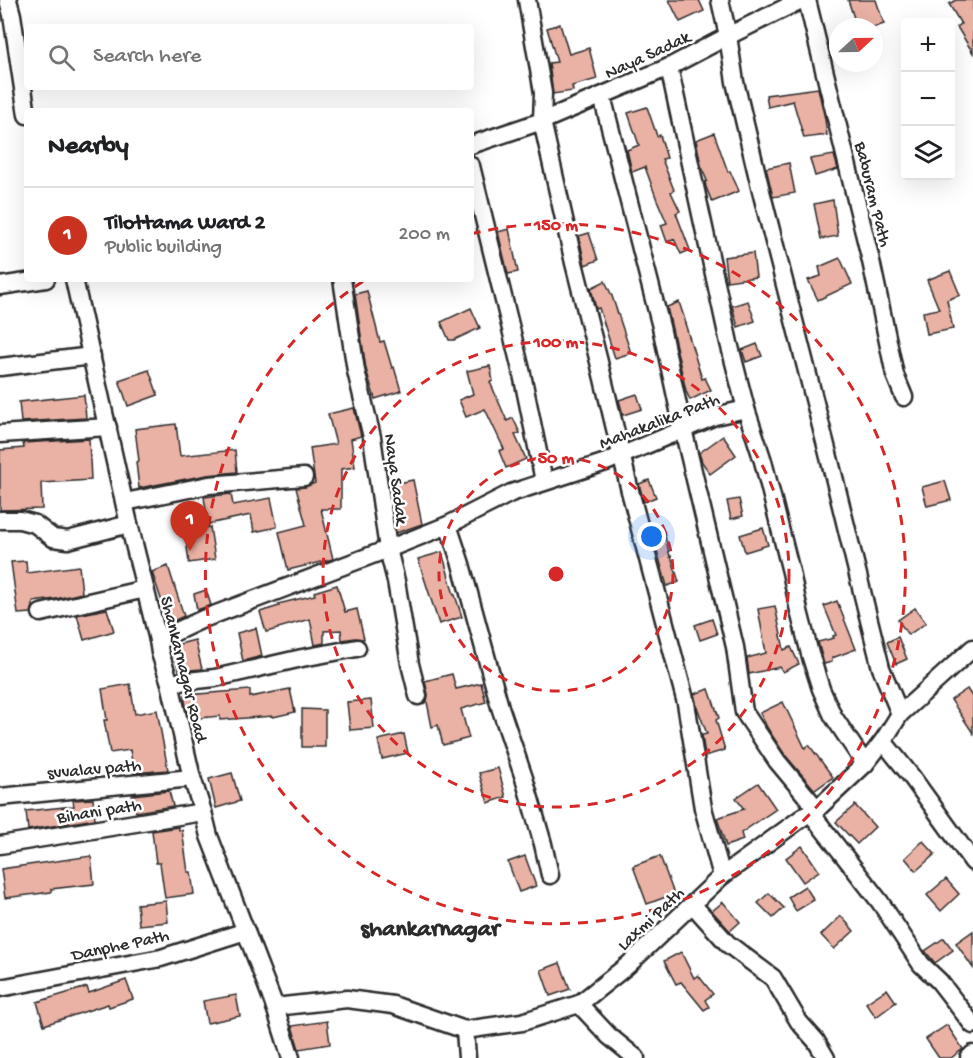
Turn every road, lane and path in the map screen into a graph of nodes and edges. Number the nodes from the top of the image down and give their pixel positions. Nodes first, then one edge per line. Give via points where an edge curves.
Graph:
1 (527, 0) edge
2 (720, 0) edge
3 (807, 0) edge
4 (792, 2) edge
5 (7, 10) edge
6 (728, 36) junction
7 (669, 68) junction
8 (602, 96) junction
9 (26, 108) edge
10 (542, 121) junction
11 (474, 144) edge
12 (474, 178) edge
13 (26, 282) edge
14 (75, 282) edge
15 (342, 282) edge
16 (0, 286) edge
17 (92, 356) junction
18 (0, 368) edge
19 (904, 397) dead end
20 (746, 409) junction
21 (108, 426) junction
22 (683, 429) junction
23 (0, 434) edge
24 (621, 455) junction
25 (304, 477) dead end
26 (544, 481) junction
27 (125, 502) junction
28 (0, 520) edge
29 (129, 524) junction
30 (448, 525) junction
31 (388, 549) junction
32 (145, 589) junction
33 (41, 613) dead end
34 (158, 640) junction
35 (357, 648) dead end
36 (973, 648) edge
37 (170, 684) junction
38 (418, 696) dead end
39 (900, 714) junction
40 (883, 741) junction
41 (865, 764) junction
42 (192, 778) junction
43 (0, 797) edge
44 (813, 810) junction
45 (203, 812) junction
46 (0, 845) edge
47 (973, 862) edge
48 (550, 875) dead end
49 (722, 876) junction
50 (693, 905) junction
51 (246, 931) junction
52 (0, 988) edge
53 (579, 1004) junction
54 (275, 1007) junction
55 (973, 1025) edge
56 (465, 1030) junction
57 (973, 1054) edge
58 (291, 1058) edge
59 (467, 1058) edge
60 (636, 1058) edge
61 (826, 1058) edge
62 (969, 1058) edge

1 - 10 street via 543,93
2 - 6 street
3 - 19 street, Baburam Path via 895,375
4 - 6 street, Naya Sadak
5 - 9 street
6 - 7 street, Naya Sadak
6 - 39 street via 761,191 870,627
7 - 8 street, Naya Sadak
7 - 20 street
8 - 10 street, Naya Sadak
8 - 22 street
10 - 11 street, Naya Sadak
10 - 24 street
12 - 26 street
13 - 16 street
14 - 17 street, Shankarnagar Road
15 - 31 street, Naya Sadak via 356,371 372,436
17 - 18 street
17 - 21 street, Shankarnagar Road
20 - 22 street, Mahakalika Path
20 - 41 street via 821,689 833,716
21 - 23 street
21 - 27 street, Shankarnagar Road
22 - 24 street, Mahakalika Path
22 - 44 street via 735,647 744,712
24 - 26 street, Mahakalika Path
24 - 49 street via 686,703 703,808
25 - 27 street via 209,485
26 - 30 street, Mahakalika Path
27 - 29 street, Shankarnagar Road
28 - 29 street via 35,524 53,538 68,540
29 - 32 street, Shankarnagar Road
30 - 31 street, Mahakalika Path
30 - 48 street
31 - 34 street, Naya Sadak via 202,619
31 - 38 street
32 - 33 street
32 - 34 street, Shankarnagar Road
34 - 37 street, Shankarnagar Road
35 - 37 street
36 - 39 street, Laxmi Path
37 - 42 street, Shankarnagar Road
39 - 40 street, Laxmi Path
40 - 41 street, Laxmi Path
40 - 47 street
41 - 44 street, Laxmi Path
42 - 43 street, svvalav path
42 - 45 street, Shankarnagar Road
44 - 49 street, Laxmi Path
44 - 55 street via 921,964
45 - 46 street, Bihani path
45 - 51 street, Shankarnagar Road
49 - 50 street, Laxmi Path
50 - 53 street, Laxmi Path
50 - 61 street via 728,944 773,978
51 - 52 street, Danphe Path via 160,958
51 - 54 street, Shankarnagar Road
53 - 56 street, Laxmi Path via 522,1022
53 - 60 street
54 - 56 street, Laxmi Path via 347,999 393,1005
54 - 58 street, Shankarnagar Road
56 - 59 street
57 - 62 street

